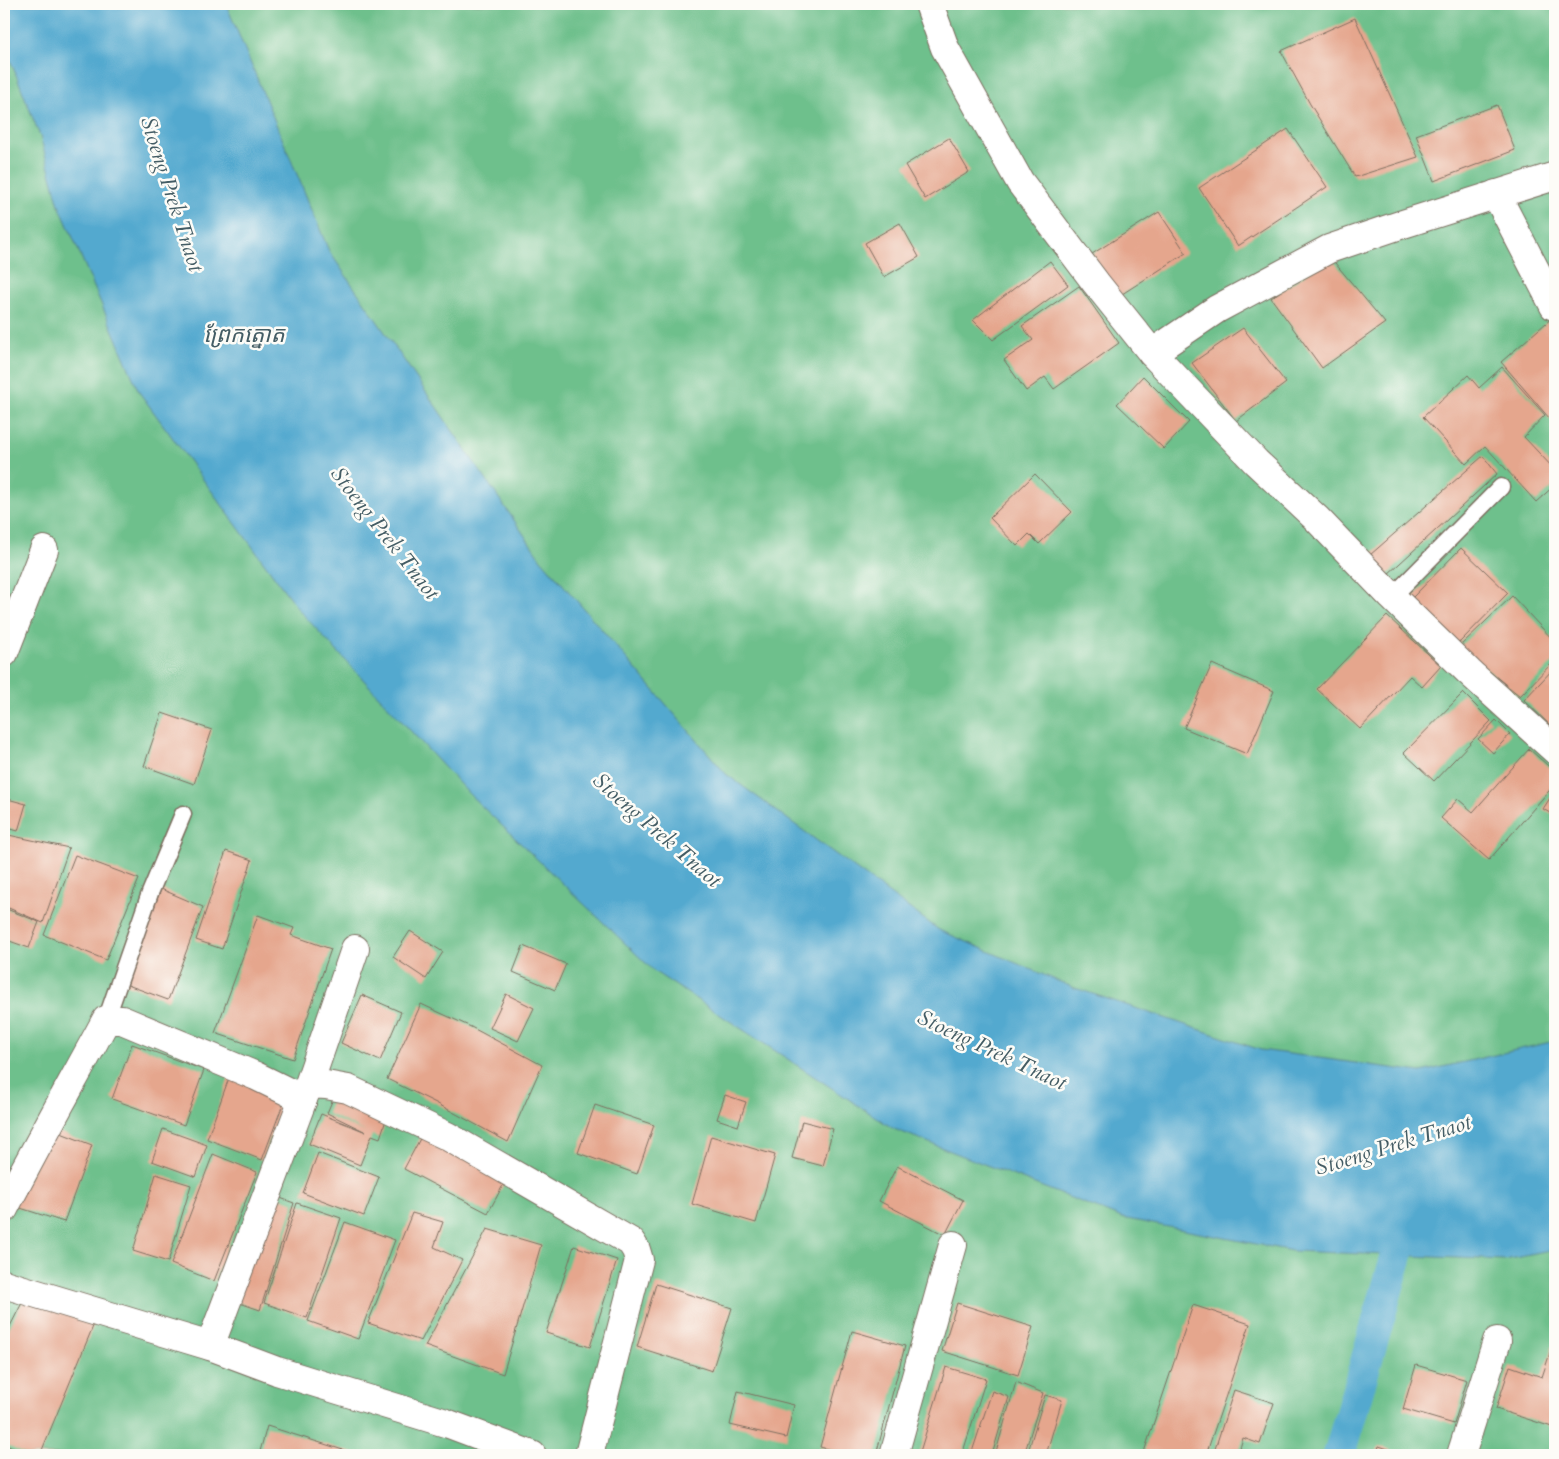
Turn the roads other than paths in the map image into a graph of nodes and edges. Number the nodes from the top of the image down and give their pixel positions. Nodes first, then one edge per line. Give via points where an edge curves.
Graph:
1 (929, 4) edge
2 (1555, 176) edge
3 (1496, 194) junction
4 (1554, 306) edge
5 (1152, 353) junction
6 (1501, 487) dead end
7 (44, 550) dead end
8 (1392, 597) junction
9 (4, 653) edge
10 (1555, 750) edge
11 (183, 814) dead end
12 (355, 949) dead end
13 (106, 1020) junction
14 (306, 1092) junction
15 (4, 1209) edge
16 (953, 1245) dead end
17 (4, 1284) edge
18 (1497, 1341) dead end
19 (210, 1346) junction
20 (532, 1455) edge
21 (589, 1455) edge
22 (894, 1455) edge
23 (1461, 1455) edge

1 - 5 street via 945,48 1020,182
2 - 3 street
3 - 4 street
3 - 5 street via 1329,249 1217,310
5 - 8 street
6 - 8 lane
7 - 9 street
8 - 10 street via 1468,672
11 - 13 lane via 150,893
12 - 14 street
13 - 14 street via 122,1020 256,1076
13 - 15 street
14 - 19 street
14 - 21 street via 326,1085 348,1089 447,1136 631,1242 639,1260
16 - 22 street
17 - 19 street
18 - 23 street
19 - 20 street via 277,1371 449,1424

